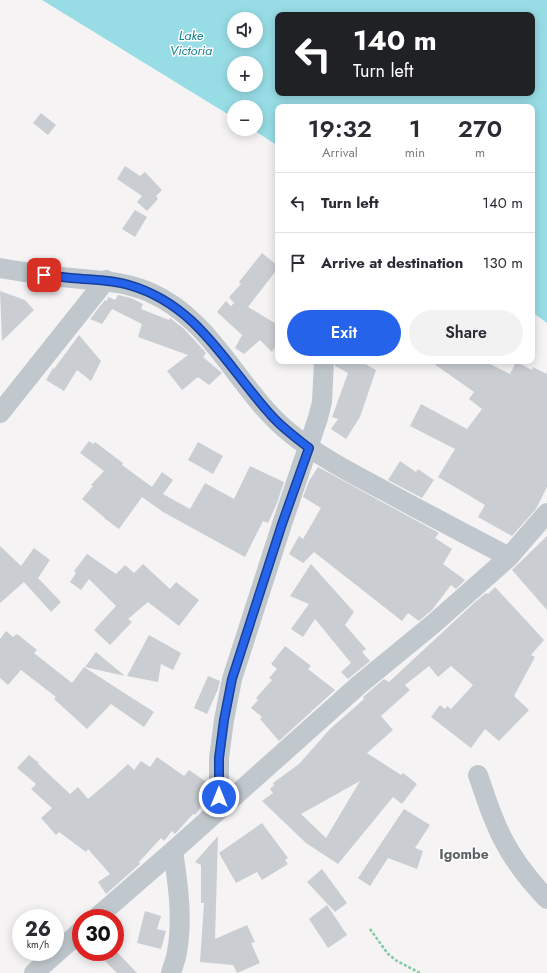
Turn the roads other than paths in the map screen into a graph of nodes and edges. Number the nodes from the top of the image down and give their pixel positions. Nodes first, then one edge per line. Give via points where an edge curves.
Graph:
1 (0, 268) edge
2 (106, 280) junction
3 (324, 364) edge
4 (0, 413) edge
5 (309, 448) junction
6 (547, 513) edge
7 (509, 557) junction
8 (478, 775) dead end
9 (219, 810) junction
10 (174, 851) junction
11 (547, 900) edge
12 (106, 909) edge
13 (72, 939) edge
14 (34, 973) edge
15 (171, 973) edge

1 - 2 street
2 - 4 street
2 - 5 street via 150,292 184,314 218,347 270,414
3 - 5 street via 322,402
5 - 7 street
5 - 9 street via 232,679 219,758
6 - 7 street
7 - 9 street via 360,684
8 - 11 street via 504,843
9 - 10 street
10 - 12 street
10 - 15 street via 180,920 177,952
13 - 14 street

